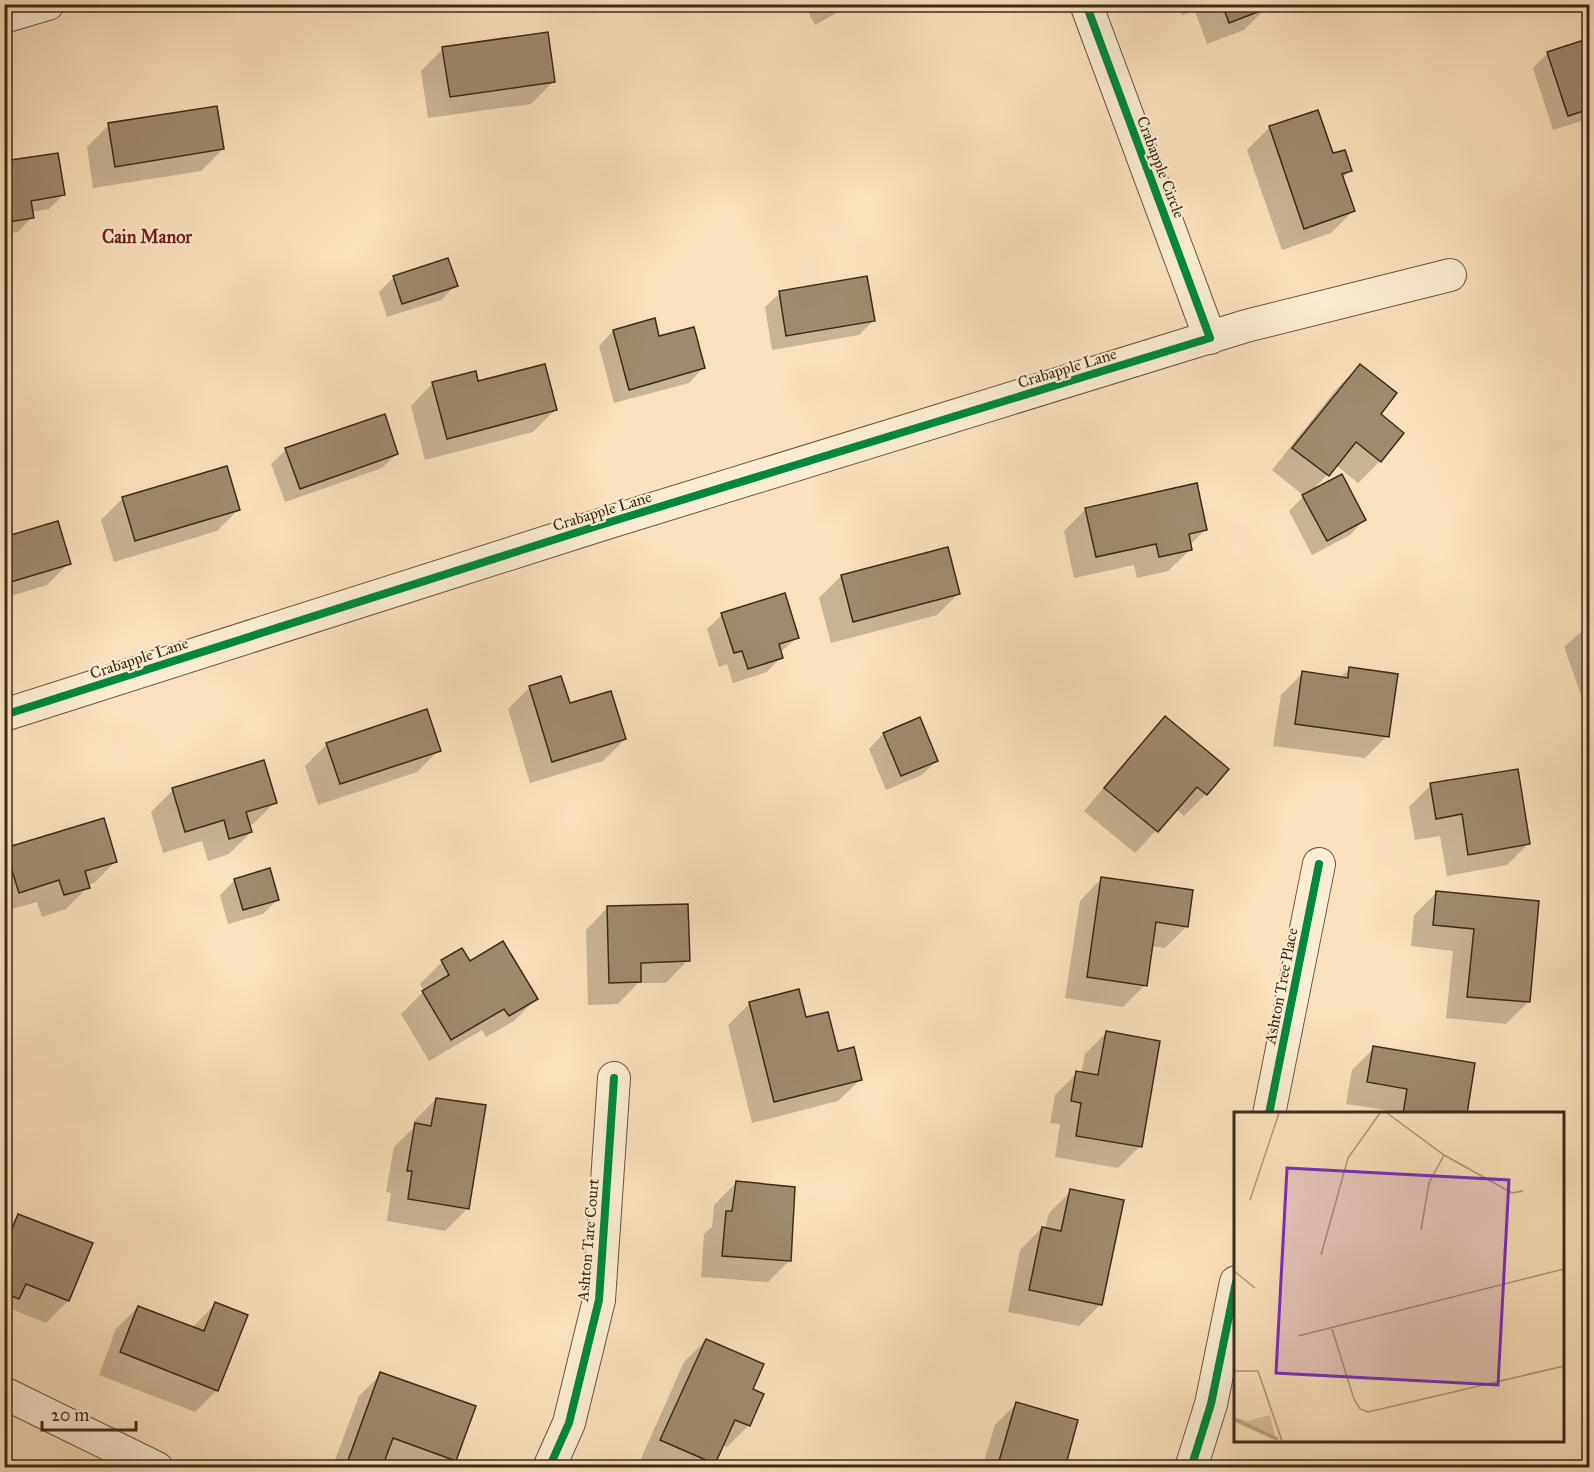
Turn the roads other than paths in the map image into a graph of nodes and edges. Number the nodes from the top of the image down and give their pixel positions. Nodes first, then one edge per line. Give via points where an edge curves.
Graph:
1 (48, 4) edge
2 (1086, 4) edge
3 (4, 17) edge
4 (1450, 275) dead end
5 (1210, 338) junction
6 (4, 715) edge
7 (1319, 864) dead end
8 (614, 1078) dead end
9 (1269, 1112) edge
10 (1234, 1292) edge
11 (4, 1393) edge
12 (157, 1467) edge
13 (549, 1467) edge
14 (1191, 1467) edge

1 - 3 street
2 - 5 street, Crabapple Circle
4 - 5 street, Crabapple Lane
5 - 6 street, Crabapple Lane via 597,526
7 - 9 street, Ashton Tree Place
8 - 13 street, Ashton Tare Court via 599,1300 569,1423
10 - 14 street via 1211,1404
11 - 12 street

